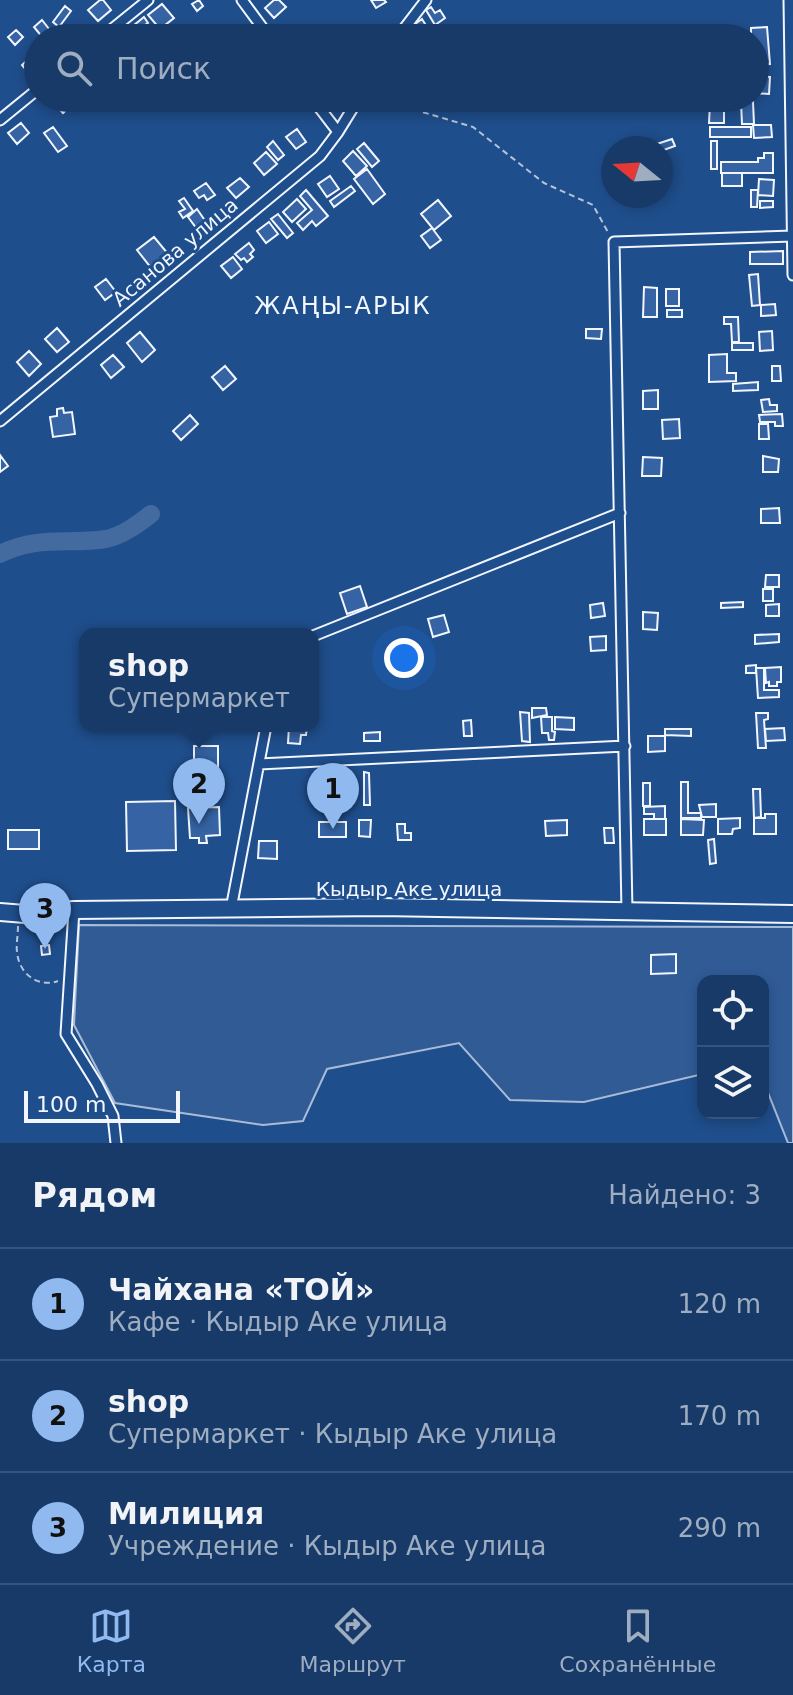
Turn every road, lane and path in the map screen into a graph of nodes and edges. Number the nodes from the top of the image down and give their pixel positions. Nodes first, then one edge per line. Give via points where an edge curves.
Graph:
1 (148, 0) edge
2 (242, 0) edge
3 (426, 0) edge
4 (789, 0) edge
5 (118, 24) edge
6 (260, 24) edge
7 (408, 24) edge
8 (24, 100) edge
9 (323, 112) edge
10 (350, 112) edge
11 (422, 112) edge
12 (0, 120) edge
13 (338, 132) junction
14 (793, 236) edge
15 (614, 242) junction
16 (793, 275) edge
17 (0, 407) edge
18 (4, 418) edge
19 (620, 513) junction
20 (319, 634) edge
21 (265, 732) edge
22 (625, 746) junction
23 (259, 764) junction
24 (231, 909) junction
25 (74, 910) junction
26 (627, 911) junction
27 (0, 912) edge
28 (22, 914) junction
29 (793, 914) edge
30 (69, 975) junction
31 (116, 1143) edge

1 - 5 street
2 - 6 street
3 - 7 street
4 - 14 street
8 - 12 street
9 - 13 street
10 - 13 street, Асанова улица
11 - 15 path via 473,127 544,183 593,205
13 - 18 street, Асанова улица via 320,156
14 - 15 street
14 - 16 street
15 - 19 street
17 - 18 street
19 - 20 street
19 - 22 street
21 - 23 street
22 - 23 street
22 - 26 street
23 - 24 street
24 - 25 highway, Кыдыр Аке улица
24 - 26 highway, Кыдыр Аке улица
25 - 28 highway, Кыдыр Аке улица
25 - 30 street
26 - 29 highway, Кыдыр Аке улица
27 - 28 highway, Кыдыр Аке улица
28 - 30 path via 17,954 23,971 36,982 54,983
30 - 31 street via 66,1034 113,1116

